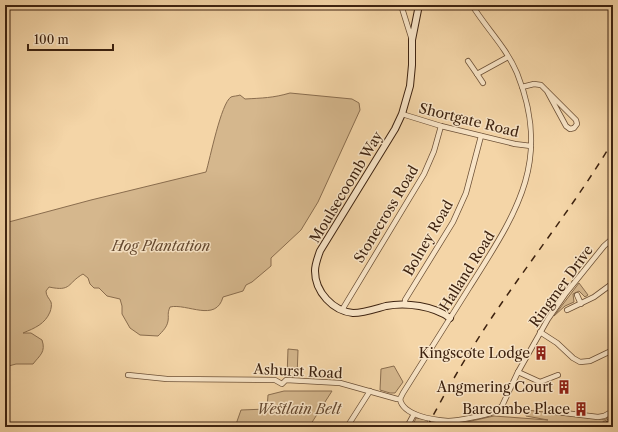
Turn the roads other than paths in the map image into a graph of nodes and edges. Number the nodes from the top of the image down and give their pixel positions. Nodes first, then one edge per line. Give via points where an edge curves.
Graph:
1 (401, 5) edge
2 (419, 5) edge
3 (472, 5) edge
4 (412, 40) junction
5 (508, 56) junction
6 (468, 61) dead end
7 (477, 74) junction
8 (483, 83) dead end
9 (522, 87) junction
10 (547, 91) junction
11 (402, 114) junction
12 (441, 126) junction
13 (482, 136) junction
14 (531, 146) junction
15 (613, 238) edge
16 (613, 283) edge
17 (577, 296) dead end
18 (405, 304) junction
19 (581, 304) junction
20 (342, 310) junction
21 (567, 310) dead end
22 (450, 318) junction
23 (540, 332) junction
24 (613, 350) edge
25 (518, 372) junction
26 (128, 375) dead end
27 (558, 375) dead end
28 (370, 391) junction
29 (400, 399) junction
30 (613, 411) edge
31 (556, 412) dead end
32 (414, 414) junction
33 (570, 414) junction
34 (570, 420) dead end
35 (613, 423) edge
36 (347, 427) edge
37 (407, 427) edge
38 (605, 427) edge

1 - 4 street
2 - 4 street, Moulsecoomb Way
3 - 5 street, Halland Road
4 - 11 street, Moulsecoomb Way via 411,80
5 - 7 street
5 - 9 street, Halland Road
6 - 7 street
7 - 8 street
9 - 10 street via 536,84 543,86
9 - 14 street, Halland Road via 529,113
10 - 10 street via 576,120 576,127 567,128
11 - 12 street, Shortgate Road
11 - 20 street, Moulsecoomb Way via 318,258 315,273 320,289 327,300
12 - 13 street, Shortgate Road
12 - 20 street, Stonecross Road via 424,174
13 - 14 street, Shortgate Road
13 - 18 street, Bolney Road via 466,192 453,222 405,300
14 - 22 street, Halland Road via 524,187 513,216
15 - 23 street, Ringmer Drive via 566,293
16 - 19 street
17 - 19 street
18 - 20 street via 361,312
18 - 22 street via 429,309
19 - 21 street
22 - 29 street, Halland Road
23 - 24 street via 558,342 576,360 582,362
23 - 25 street, Ringmer Drive
25 - 27 street via 540,382
25 - 32 street, Ringmer Drive via 502,406 493,412 452,421
26 - 28 street, Ashurst Road via 167,379 275,380 282,384 286,380 322,381 348,384
28 - 29 street, Ashurst Road
28 - 36 street
29 - 32 street via 404,407
30 - 33 street via 602,416
31 - 33 street
32 - 37 street
33 - 34 street
35 - 38 main road

